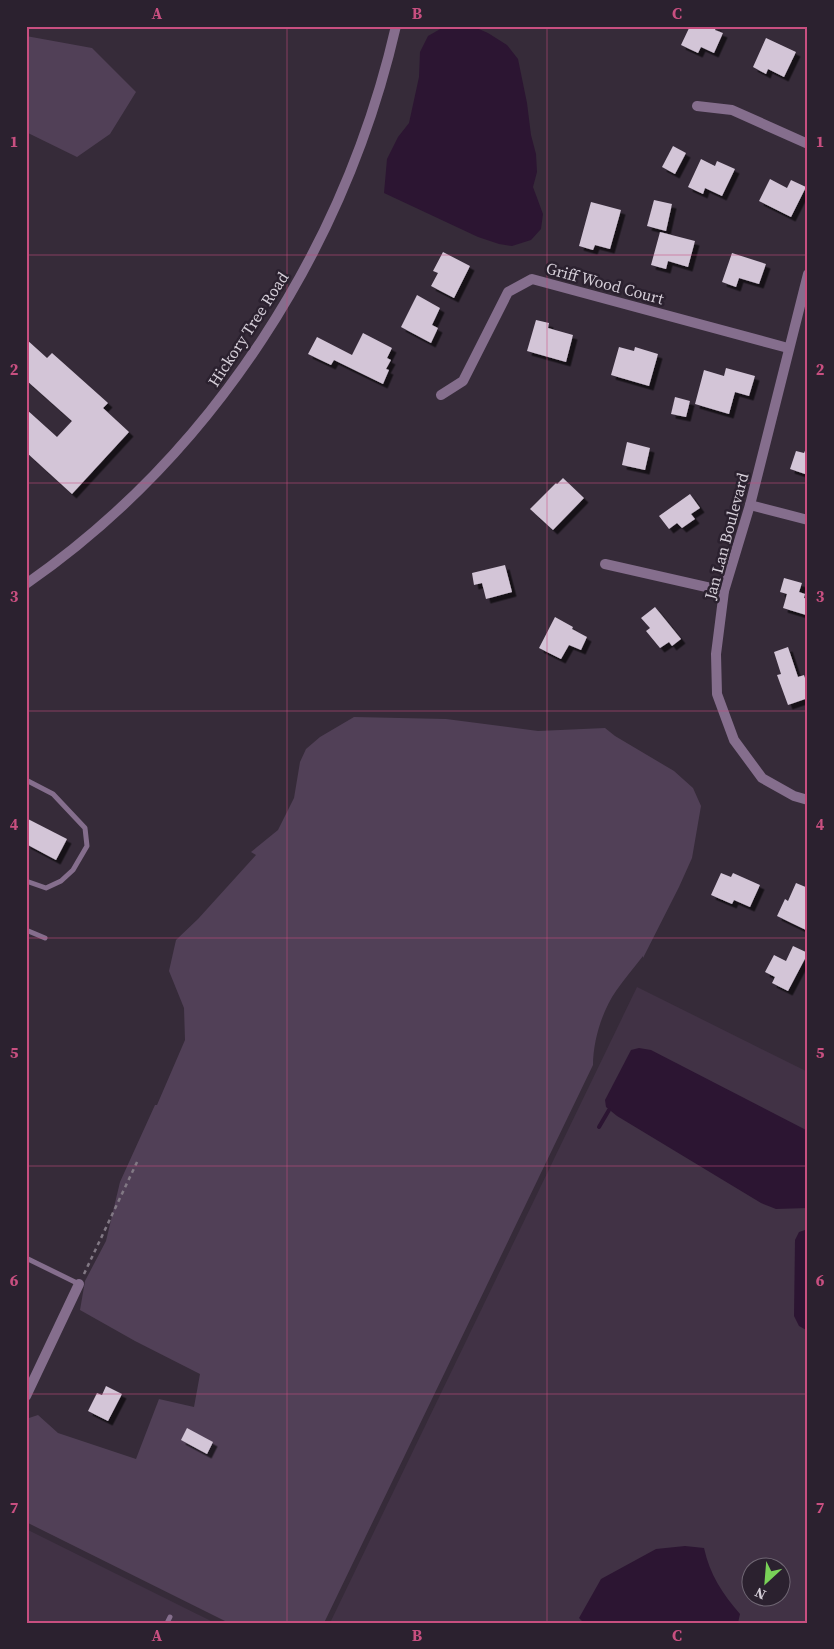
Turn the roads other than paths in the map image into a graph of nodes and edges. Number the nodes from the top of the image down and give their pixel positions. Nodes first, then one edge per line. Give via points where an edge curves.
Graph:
1 (396, 26) edge
2 (697, 106) dead end
3 (808, 144) edge
4 (808, 274) edge
5 (788, 348) junction
6 (441, 395) dead end
7 (750, 506) junction
8 (808, 520) edge
9 (605, 564) dead end
10 (26, 584) edge
11 (724, 592) junction
12 (26, 780) edge
13 (808, 800) edge
14 (26, 881) edge
15 (26, 930) edge
16 (44, 938) dead end
17 (26, 1258) edge
18 (79, 1284) joint
19 (26, 1396) edge
20 (170, 1617) dead end
21 (167, 1623) edge

1 - 10 street, Hickory Tree Road via 370,120 348,180 295,288 268,332 191,435 89,536
2 - 3 street via 732,110
4 - 5 street, Jan Lan Boulevard
5 - 6 street, Griff Wood Court via 532,279 508,292 463,381
5 - 7 street, Jan Lan Boulevard
7 - 8 street
7 - 11 street, Jan Lan Boulevard
9 - 11 street
11 - 13 street, Jan Lan Boulevard via 716,654 717,694 734,740 762,778
12 - 14 lane via 53,794 85,828 86,846 73,870 61,881 46,888
15 - 16 lane
17 - 18 lane
18 - 19 street
20 - 21 lane

